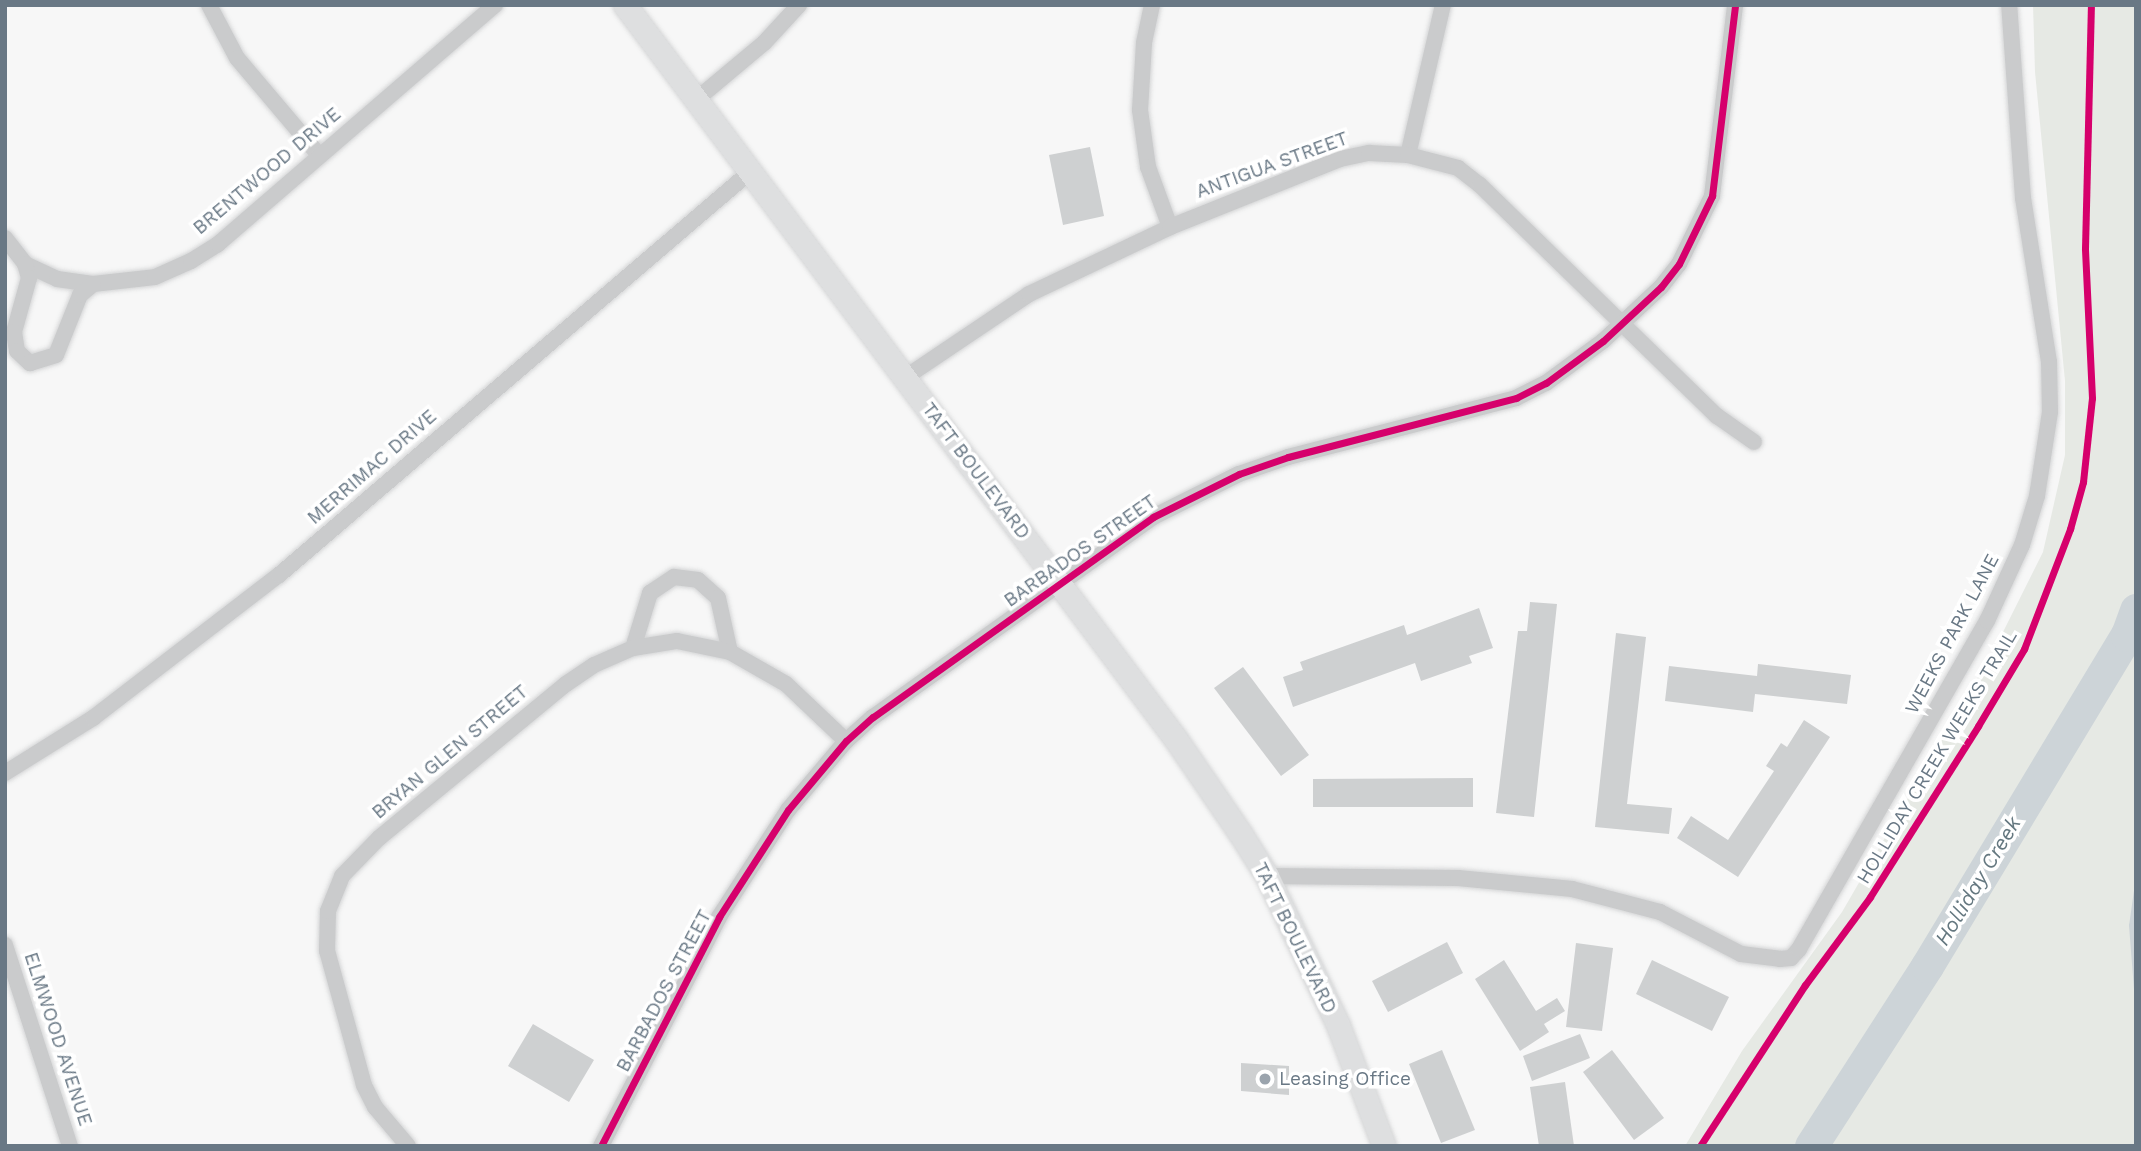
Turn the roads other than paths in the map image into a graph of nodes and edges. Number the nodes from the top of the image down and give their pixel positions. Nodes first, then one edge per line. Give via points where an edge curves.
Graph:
1 (209, 5) edge
2 (495, 5) edge
3 (625, 5) edge
4 (799, 5) edge
5 (1152, 5) edge
6 (1443, 5) edge
7 (1735, 5) edge
8 (2009, 5) edge
9 (697, 99) junction
10 (319, 155) junction
11 (1408, 155) junction
12 (751, 172) junction
13 (1170, 227) junction
14 (5, 237) edge
15 (25, 264) junction
16 (93, 284) junction
17 (1624, 321) junction
18 (906, 377) junction
19 (1754, 442) dead end
20 (1059, 583) junction
21 (633, 648) junction
22 (730, 652) junction
23 (846, 741) junction
24 (5, 773) edge
25 (1267, 876) junction
26 (5, 945) edge
27 (71, 1146) edge
28 (408, 1146) edge
29 (601, 1146) edge
30 (1384, 1146) edge

1 - 10 street via 237,58
2 - 10 street, BRENTWOOD DRIVE
3 - 9 street, TAFT BOULEVARD
4 - 9 street
5 - 13 street via 1144,43 1140,110 1148,167
6 - 11 street
7 - 17 street, BARBADOS STREET via 1712,196 1679,264
8 - 25 street, WEEKS PARK LANE via 2023,198 2049,362 2050,412 2037,496 2022,545 1987,621 1809,936 1791,958 1741,954 1660,912 1572,889 1458,878
9 - 12 street, TAFT BOULEVARD
10 - 16 street, BRENTWOOD DRIVE via 218,244 191,261 155,277
11 - 13 street, ANTIGUA STREET via 1369,153 1340,159
11 - 17 street, ANTIGUA STREET via 1448,164 1480,185
12 - 18 street, TAFT BOULEVARD
12 - 24 street, MERRIMAC DRIVE via 279,575 114,703
13 - 18 street, ANTIGUA STREET via 1029,294
14 - 15 street, BRENTWOOD DRIVE
15 - 16 street, BRENTWOOD DRIVE via 57,279
15 - 16 street via 29,278 14,332 18,351 30,363 56,355 80,295
17 - 19 street, ANTIGUA STREET via 1717,416
17 - 20 street, BARBADOS STREET via 1546,383 1516,398 1240,474 1153,517
18 - 20 street, TAFT BOULEVARD
20 - 23 street, BARBADOS STREET
20 - 25 street, TAFT BOULEVARD via 1175,738
21 - 22 street, BRYAN GLEN STREET via 677,641
21 - 22 street via 650,593 674,577 698,580 718,598
21 - 28 street, BRYAN GLEN STREET via 594,665 515,723 379,838 342,876 328,911 327,951 363,1085 374,1107
22 - 23 street, BRYAN GLEN STREET via 786,684
23 - 29 street, BARBADOS STREET via 788,810 719,917
25 - 30 street, TAFT BOULEVARD via 1338,1025
26 - 27 street, ELMWOOD AVENUE

